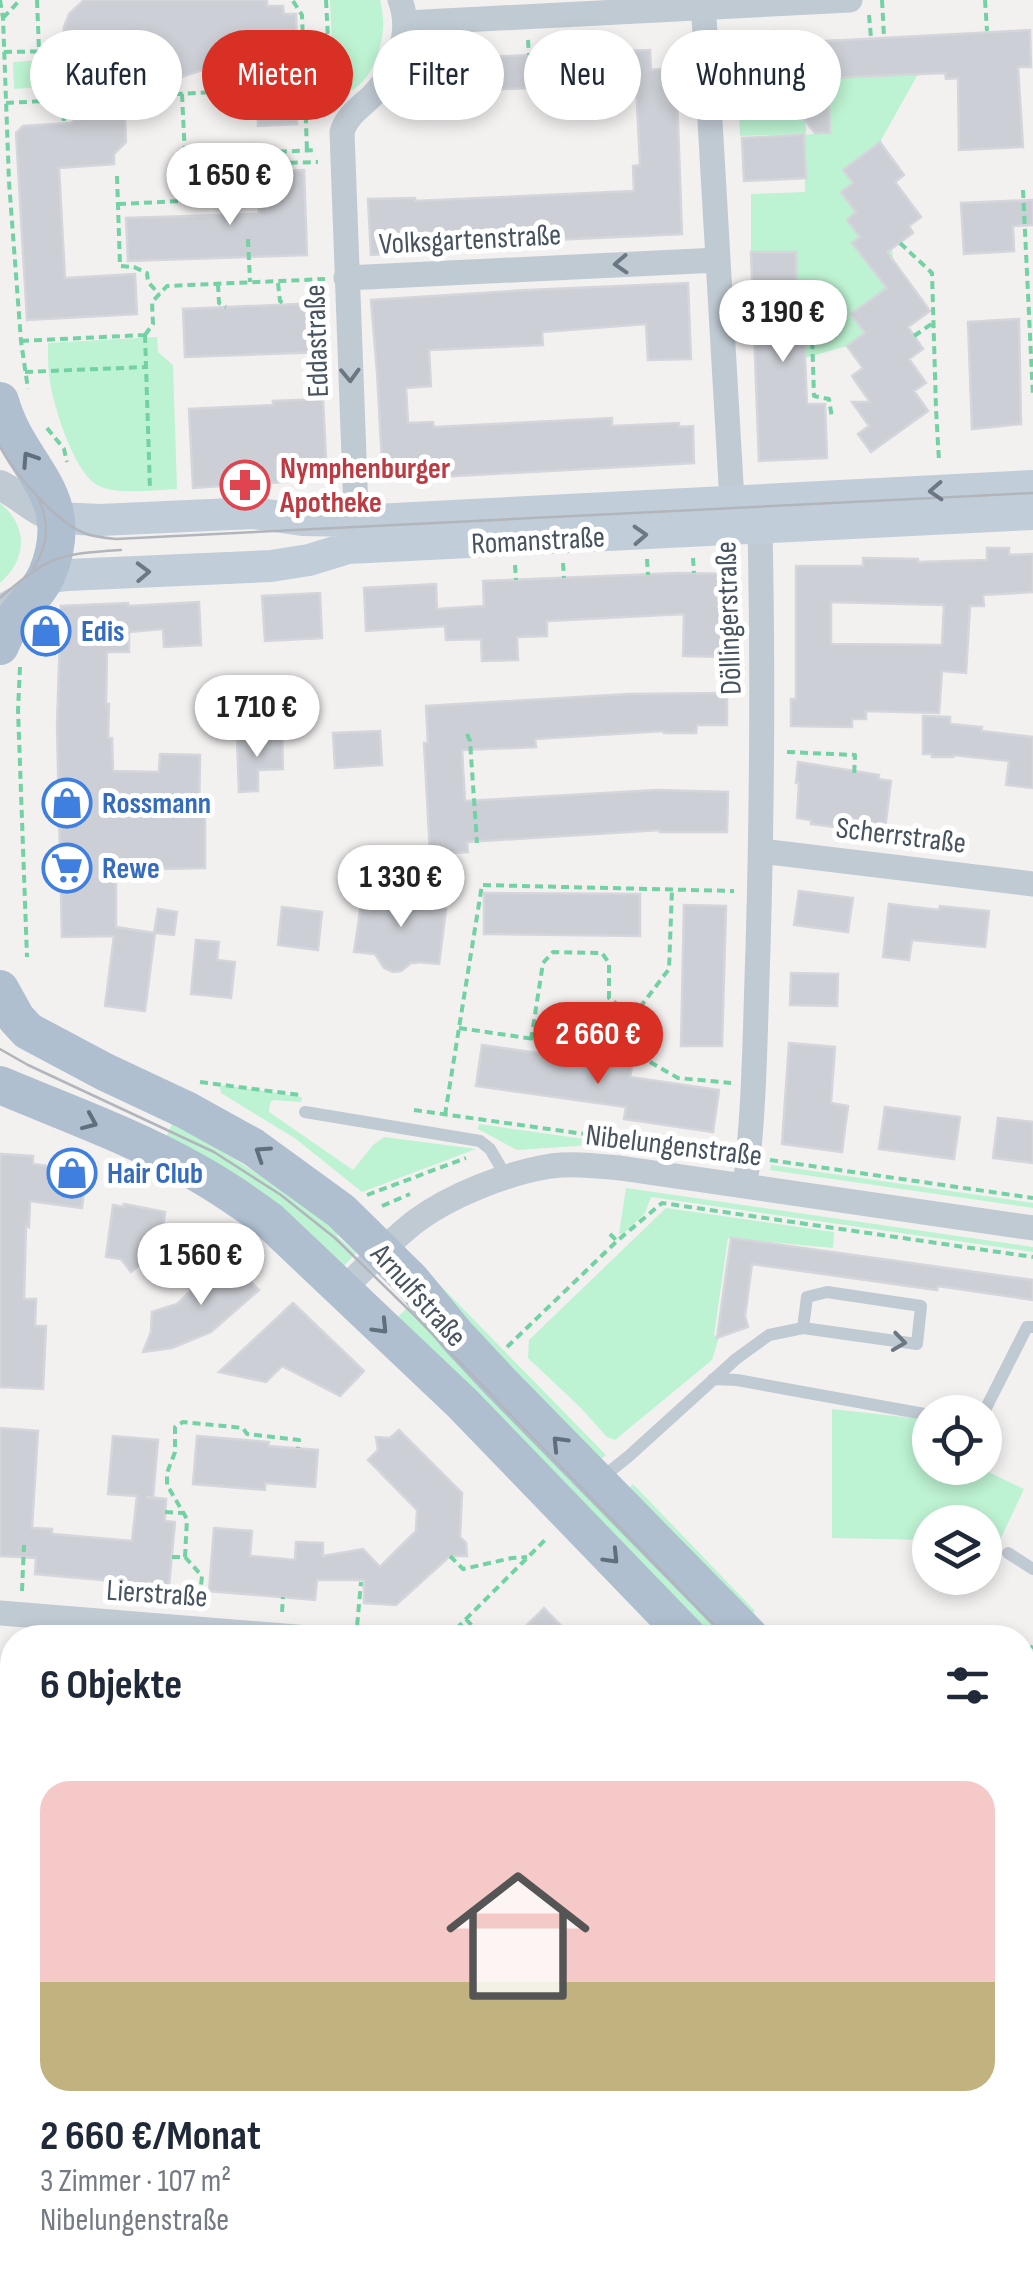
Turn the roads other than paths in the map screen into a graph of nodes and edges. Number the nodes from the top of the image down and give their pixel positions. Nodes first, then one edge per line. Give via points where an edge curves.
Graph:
1 (850, 0) edge
2 (704, 4) edge
3 (403, 12) edge
4 (718, 260) junction
5 (346, 278) junction
6 (15, 400) edge
7 (0, 486) edge
8 (1033, 486) edge
9 (732, 502) junction
10 (1033, 514) edge
11 (57, 518) junction
12 (760, 528) junction
13 (357, 535) junction
14 (46, 578) junction
15 (0, 600) edge
16 (10, 654) edge
17 (761, 851) junction
18 (1033, 884) edge
19 (0, 989) edge
20 (14, 1026) edge
21 (0, 1085) edge
22 (305, 1112) dead end
23 (507, 1178) junction
24 (745, 1186) junction
25 (1033, 1228) edge
26 (382, 1251) junction
27 (344, 1290) junction
28 (1033, 1327) edge
29 (803, 1328) junction
30 (713, 1379) junction
31 (993, 1395) edge
32 (912, 1411) edge
33 (596, 1482) junction
34 (1008, 1553) dead end
35 (1033, 1569) edge
36 (10, 1614) edge
37 (148, 1625) edge
38 (677, 1625) edge
39 (738, 1625) edge

1 - 2 street
2 - 3 street
2 - 4 street, Döllingerstraße
3 - 5 street, Eddastraße via 401,49 386,80 346,120
4 -> 5 street, Volksgartenstraße
4 - 9 street, Döllingerstraße
5 -> 13 street, Eddastraße
11 -> 6 main road via 12,432
7 - 11 street
8 -> 9 main road, Romanstraße
9 - 12 street, Döllingerstraße
9 - 13 main road, Romanstraße
10 - 12 main road, Romanstraße
11 - 13 main road, Romanstraße via 254,513
11 - 14 main road
13 -> 12 main road, Romanstraße
12 - 17 street, Döllingerstraße
14 -> 13 main road, Romanstraße via 271,566 348,548
14 - 15 lane
14 - 16 main road via 15,618
17 - 18 street, Scherrstraße
17 - 24 street, Döllingerstraße
19 - 20 main road, Arnulfstraße
26 -> 20 main road, Arnulfstraße via 341,1211 253,1147
21 -> 27 main road, Arnulfstraße via 192,1170 270,1221
22 - 23 lane via 480,1140
23 - 24 street, Nibelungenstraße via 580,1164
23 - 26 street, Nibelungenstraße via 420,1218
24 - 25 street, Nibelungenstraße
26 - 27 street, Nibelungenstraße
33 -> 26 main road, Arnulfstraße
27 -> 38 main road, Arnulfstraße
28 - 31 lane via 1027,1327
29 -> 29 lane via 917,1344 921,1306 827,1292 807,1297
29 - 30 lane via 769,1335
30 - 32 lane
30 - 33 lane
33 - 39 main road, Arnulfstraße
34 - 35 lane
36 - 37 street, Lierstraße

